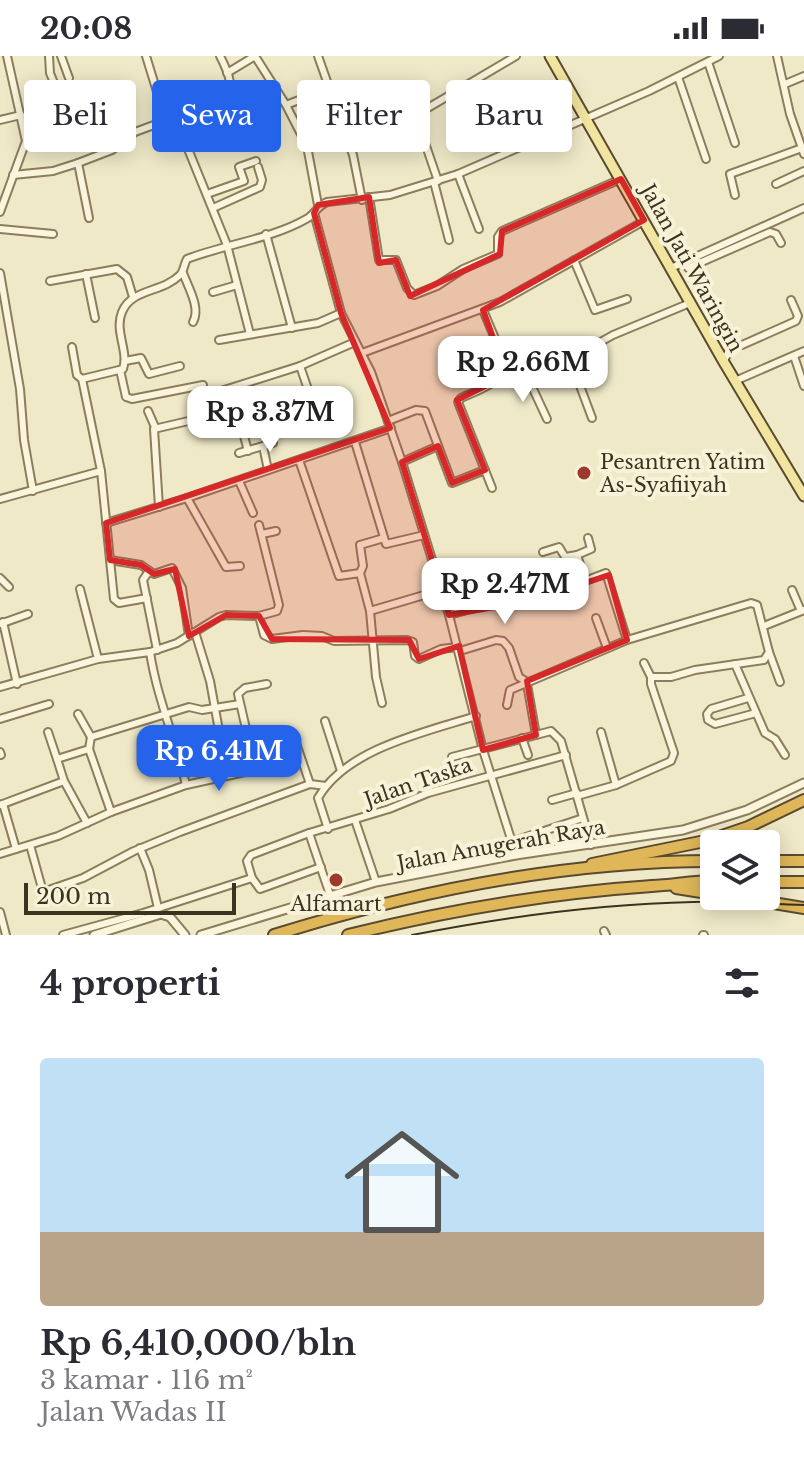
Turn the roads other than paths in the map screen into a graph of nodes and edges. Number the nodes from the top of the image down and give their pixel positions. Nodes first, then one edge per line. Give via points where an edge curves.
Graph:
1 (7, 56) edge
2 (49, 56) edge
3 (61, 56) edge
4 (146, 56) edge
5 (220, 56) edge
6 (255, 56) edge
7 (318, 56) edge
8 (516, 56) edge
9 (550, 56) edge
10 (719, 56) edge
11 (777, 56) edge
12 (708, 62) junction
13 (227, 73) junction
14 (804, 76) edge
15 (678, 77) junction
16 (69, 78) dead end
17 (53, 80) edge
18 (153, 80) edge
19 (228, 80) edge
20 (327, 80) edge
21 (785, 84) junction
22 (297, 101) edge
23 (286, 105) junction
24 (21, 115) junction
25 (586, 118) junction
26 (0, 120) edge
27 (152, 126) edge
28 (735, 143) dead end
29 (803, 151) edge
30 (190, 152) edge
31 (352, 152) edge
32 (706, 159) dead end
33 (78, 163) junction
34 (804, 171) edge
35 (458, 174) junction
36 (13, 175) junction
37 (621, 179) junction
38 (436, 181) junction
39 (776, 184) dead end
40 (207, 194) junction
41 (735, 195) dead end
42 (365, 198) junction
43 (318, 205) junction
44 (213, 208) junction
45 (804, 208) edge
46 (0, 212) edge
47 (314, 213) junction
48 (89, 218) dead end
49 (644, 220) junction
50 (0, 229) edge
51 (479, 229) dead end
52 (53, 234) dead end
53 (266, 234) junction
54 (449, 240) dead end
55 (781, 243) dead end
56 (227, 245) junction
57 (574, 260) junction
58 (671, 268) junction
59 (688, 268) dead end
60 (0, 273) edge
61 (183, 273) junction
62 (86, 274) junction
63 (50, 281) dead end
64 (237, 285) junction
65 (213, 292) dead end
66 (133, 297) junction
67 (627, 299) dead end
68 (791, 300) dead end
69 (690, 303) junction
70 (483, 310) junction
71 (341, 313) junction
72 (95, 318) dead end
73 (193, 322) dead end
74 (292, 328) junction
75 (250, 334) junction
76 (219, 340) dead end
77 (355, 342) junction
78 (72, 347) dead end
79 (804, 351) edge
80 (362, 353) junction
81 (794, 356) junction
82 (570, 359) junction
83 (125, 361) junction
84 (724, 361) junction
85 (180, 366) dead end
86 (300, 366) junction
87 (120, 370) junction
88 (527, 376) junction
89 (82, 379) junction
90 (513, 380) dead end
91 (735, 381) junction
92 (203, 385) dead end
93 (804, 386) edge
94 (312, 401) dead end
95 (148, 411) dead end
96 (226, 412) dead end
97 (214, 415) dead end
98 (592, 418) dead end
99 (547, 419) dead end
100 (241, 425) dead end
101 (389, 425) junction
102 (155, 427) junction
103 (355, 442) junction
104 (273, 443) dead end
105 (263, 446) junction
106 (438, 446) junction
107 (248, 451) junction
108 (239, 453) dead end
109 (299, 460) junction
110 (402, 462) junction
111 (268, 470) junction
112 (485, 470) junction
113 (101, 471) junction
114 (239, 481) junction
115 (492, 488) dead end
116 (33, 491) junction
117 (804, 496) edge
118 (187, 498) junction
119 (0, 499) edge
120 (159, 507) junction
121 (253, 513) dead end
122 (106, 523) junction
123 (259, 525) dead end
124 (276, 531) dead end
125 (262, 534) junction
126 (424, 535) junction
127 (384, 538) junction
128 (588, 538) dead end
129 (543, 552) dead end
130 (577, 555) junction
131 (110, 560) junction
132 (240, 566) dead end
133 (149, 571) junction
134 (360, 573) junction
135 (0, 578) edge
136 (585, 580) junction
137 (9, 587) dead end
138 (80, 589) dead end
139 (441, 590) junction
140 (792, 590) dead end
141 (147, 598) junction
142 (802, 610) edge
143 (370, 611) junction
144 (28, 614) dead end
145 (449, 615) junction
146 (259, 616) junction
147 (596, 618) dead end
148 (2, 623) edge
149 (764, 626) junction
150 (192, 634) junction
151 (373, 640) junction
152 (627, 640) junction
153 (607, 648) junction
154 (459, 649) junction
155 (154, 651) junction
156 (769, 652) junction
157 (98, 659) junction
158 (644, 663) dead end
159 (735, 664) junction
160 (651, 677) junction
161 (780, 682) dead end
162 (527, 683) junction
163 (17, 684) junction
164 (267, 684) dead end
165 (0, 687) edge
166 (748, 698) junction
167 (382, 703) dead end
168 (49, 704) dead end
169 (240, 704) junction
170 (507, 705) dead end
171 (216, 708) junction
172 (756, 713) junction
173 (78, 714) dead end
174 (163, 714) junction
175 (476, 716) junction
176 (0, 719) edge
177 (325, 721) dead end
178 (267, 731) dead end
179 (48, 732) dead end
180 (601, 732) dead end
181 (536, 735) junction
182 (91, 737) junction
183 (522, 738) junction
184 (297, 746) dead end
185 (89, 749) junction
186 (483, 750) junction
187 (528, 755) dead end
188 (566, 755) junction
189 (785, 755) dead end
190 (452, 757) dead end
191 (224, 758) dead end
192 (57, 759) junction
193 (341, 771) junction
194 (245, 772) dead end
195 (491, 774) junction
196 (64, 781) junction
197 (319, 783) junction
198 (804, 783) edge
199 (186, 785) junction
200 (616, 785) junction
201 (577, 794) junction
202 (552, 800) dead end
203 (804, 800) edge
204 (2, 805) edge
205 (111, 812) junction
206 (583, 818) junction
207 (355, 820) junction
208 (87, 823) junction
209 (328, 829) junction
210 (309, 833) junction
211 (511, 842) junction
212 (30, 845) junction
213 (591, 845) junction
214 (140, 848) junction
215 (16, 849) junction
216 (0, 854) edge
217 (516, 855) junction
218 (780, 861) edge
219 (804, 861) edge
220 (700, 862) edge
221 (321, 867) junction
222 (567, 871) junction
223 (252, 878) junction
224 (376, 882) junction
225 (700, 882) edge
226 (780, 882) edge
227 (804, 882) edge
228 (659, 886) junction
229 (700, 892) edge
230 (330, 895) junction
231 (780, 904) edge
232 (158, 908) junction
233 (804, 908) edge
234 (0, 912) edge
235 (4, 931) edge
236 (63, 935) edge
237 (94, 935) edge
238 (185, 935) edge
239 (201, 935) edge
240 (274, 935) edge
241 (348, 935) edge

1 - 24 street
2 - 17 street
3 - 16 street
4 - 18 street
5 - 13 street
6 - 13 street
6 - 23 street
7 - 20 street
8 - 38 street via 421,112
9 - 25 main road, Jalan Jati Waringin
10 - 12 street
11 - 21 street
12 - 15 street
12 - 28 street
13 - 19 street
14 - 21 street
15 - 25 street
15 - 32 street
21 - 29 street
22 - 23 street
23 - 43 street via 307,146
24 - 26 street
24 - 36 street via 26,141
25 - 35 street
25 - 37 main road, Jalan Jati Waringin
27 - 33 street
29 - 41 street via 730,174
30 - 40 street
31 - 42 street
33 - 36 street
33 - 48 street
34 - 39 street
35 - 38 street
35 - 51 street
36 - 46 street
37 - 42 street via 502,231 498,254 414,295 396,260 379,260
37 - 49 main road, Jalan Jati Waringin
38 - 42 street
38 - 54 street
40 - 44 street
40 - 44 street via 244,181 239,167 257,164 260,187
42 - 43 street
43 - 47 street
44 - 56 street
45 - 58 street
47 - 53 street
47 - 71 street
49 - 57 street
49 - 58 main road, Jalan Jati Waringin
50 - 52 street
53 - 56 street
53 - 74 street
55 - 59 street via 770,232
56 - 61 street via 187,259
56 - 64 street
57 - 67 street via 595,310
57 - 70 street
58 - 69 main road, Jalan Jati Waringin
60 - 116 street
61 - 66 street via 164,287
61 - 73 street via 197,316
62 - 63 street
62 - 66 street via 123,271
62 - 72 street
64 - 65 street
64 - 75 street
66 - 83 street via 120,316
68 - 84 street via 796,321 731,346
69 - 82 street
69 - 84 main road, Jalan Jati Waringin
70 - 80 street
70 - 112 street via 504,368 497,380 458,402
71 - 74 street
71 - 77 street
74 - 75 street
75 - 76 street
77 - 80 street
77 - 86 street
78 - 89 street
79 - 81 street
80 - 101 street
81 - 91 street
81 - 93 street
82 - 88 street
82 - 98 street
83 - 85 street via 141,358 149,374
83 - 87 street
84 - 91 main road, Jalan Jati Waringin
86 - 94 street
86 - 96 street via 221,391
87 - 89 street
87 - 92 street via 125,394 132,399
88 - 90 street
88 - 99 street
89 - 113 street
91 - 117 main road, Jalan Jati Waringin
95 - 102 street
97 - 102 street
100 - 107 street
101 - 103 street
101 - 106 street via 421,409
101 - 110 street
102 - 120 street
103 - 109 street
103 - 127 street
104 - 105 street
105 - 107 street
105 - 111 street
106 - 110 street
106 - 112 street via 452,483
107 - 108 street
109 - 111 street
109 - 134 street via 339,576
110 - 126 street
111 - 114 street
112 - 115 street
113 - 116 street
113 - 122 street
114 - 118 street
114 - 121 street
116 - 119 street
118 - 120 street
118 - 132 street via 226,567
120 - 122 street
122 - 131 street
123 - 125 street
124 - 125 street
125 - 146 street via 279,605 277,611
126 - 127 street via 388,545
126 - 139 street
127 - 134 street via 360,545
128 - 130 street via 591,549
129 - 130 street via 559,547 565,557
130 - 136 street
131 - 133 street
131 - 141 street via 117,602
133 - 141 street via 143,580
133 - 150 street via 173,570
134 - 143 street
135 - 137 street
136 - 145 street via 534,600
136 - 152 street via 608,574
138 - 157 street
139 - 143 street
139 - 145 street
140 - 142 street
141 - 155 street
142 - 149 street
143 - 151 street
144 - 148 street
145 - 154 street
146 - 150 street via 226,615
146 - 151 street via 264,635 272,639 303,635
147 - 153 street
148 - 163 street
149 - 152 street via 758,607 751,603
149 - 156 street
150 - 155 street
150 - 171 street
151 - 154 street via 411,641 419,659 441,649
151 - 167 street
152 - 153 street
153 - 162 street
154 - 162 street via 503,641
154 - 175 street
155 - 157 street
155 - 174 street
156 - 159 street via 764,660
156 - 161 street
157 - 163 street
158 - 160 street
159 - 160 street
159 - 166 street
160 - 200 street via 674,758
162 - 170 street via 510,690
162 - 181 street
163 - 165 street
164 - 169 street via 241,691
166 - 172 street
166 - 172 street via 711,709 708,720 715,724
168 - 176 street
169 - 171 street
169 - 178 street via 247,733
171 - 174 street via 189,707
171 - 191 street
172 - 189 street via 766,736 775,739
173 - 182 street
174 - 182 street
174 - 199 street
175 - 186 street
175 - 193 street via 394,744
177 - 193 street
179 - 192 street
180 - 200 street
181 - 183 street
181 - 188 street via 554,732
182 - 185 street
183 - 186 street
183 - 187 street
184 - 197 street
185 - 192 street
185 - 205 street
186 - 190 street
186 - 195 street
188 - 195 street, Jalan Taska
188 - 201 street
192 - 196 street
193 - 197 street
194 - 199 street
195 - 207 street, Jalan Taska
195 - 211 street
196 - 204 street
196 - 208 street
197 - 209 street
197 - 214 street
198 - 213 street, Jalan Anugerah Raya via 710,822
199 - 205 street
200 - 201 street
201 - 202 street
201 - 206 street
203 - 222 highway via 710,840
204 - 215 street
205 - 208 street
206 - 211 street
206 - 213 street
207 - 209 street, Jalan Taska
207 - 224 street, Jalan Taska
208 - 212 street
209 - 210 street, Jalan Taska
210 - 221 street
210 - 223 street, Jalan Taska via 251,855 247,861
211 - 217 street
212 - 214 street via 43,892 93,874
212 - 215 street
213 - 217 street, Jalan Anugerah Raya
214 - 232 street
215 - 216 street
217 - 224 street, Jalan Anugerah Raya
218 - 219 highway
220 - 222 highway
221 - 223 street via 262,889
221 - 230 street
222 - 240 highway via 421,896
223 - 232 street
224 - 230 street, Jalan Anugerah Raya
225 - 228 highway
226 - 227 highway
228 - 229 highway
228 - 241 highway via 516,900
230 - 239 street, Jalan Anugerah Raya
231 - 233 highway
232 - 236 street
234 - 235 street
237 - 238 street via 161,914

